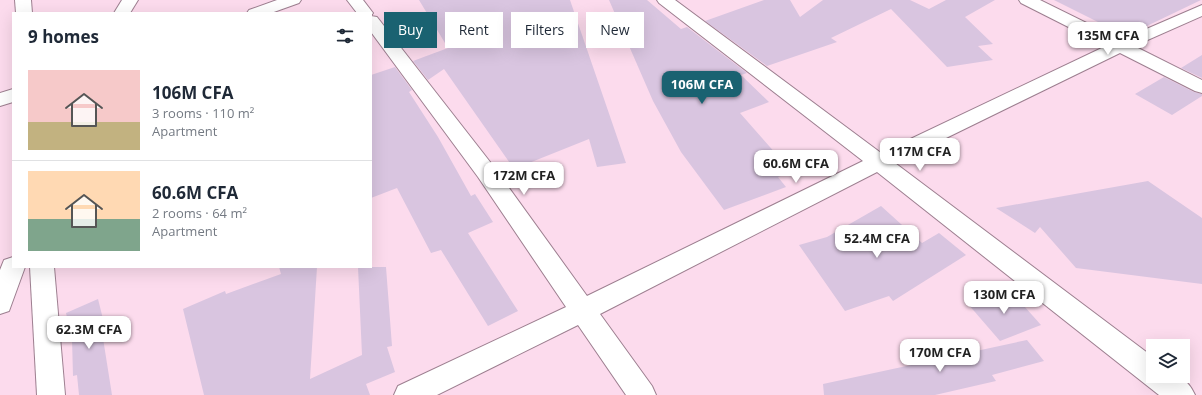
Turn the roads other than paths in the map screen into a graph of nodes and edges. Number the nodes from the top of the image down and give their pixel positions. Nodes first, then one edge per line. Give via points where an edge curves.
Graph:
1 (22, 0) edge
2 (130, 0) edge
3 (293, 0) edge
4 (355, 0) edge
5 (665, 0) edge
6 (1027, 0) edge
7 (1202, 10) edge
8 (24, 12) edge
9 (123, 12) edge
10 (258, 12) edge
11 (364, 12) edge
12 (372, 22) edge
13 (1120, 46) junction
14 (1202, 87) edge
15 (12, 96) edge
16 (0, 100) edge
17 (878, 162) junction
18 (13, 268) edge
19 (42, 268) edge
20 (0, 303) edge
21 (583, 311) junction
22 (1146, 368) edge
23 (1165, 383) edge
24 (51, 395) edge
25 (408, 395) edge
26 (642, 395) edge
27 (1181, 395) edge

1 - 8 street
2 - 9 street
3 - 10 street
4 - 11 street
5 - 17 street
6 - 13 street
7 - 13 street
12 - 21 street via 486,172
13 - 14 street
13 - 17 street
15 - 16 street
17 - 21 street
17 - 22 street
18 - 20 street
19 - 24 street
21 - 25 street
21 - 26 street
23 - 27 street

